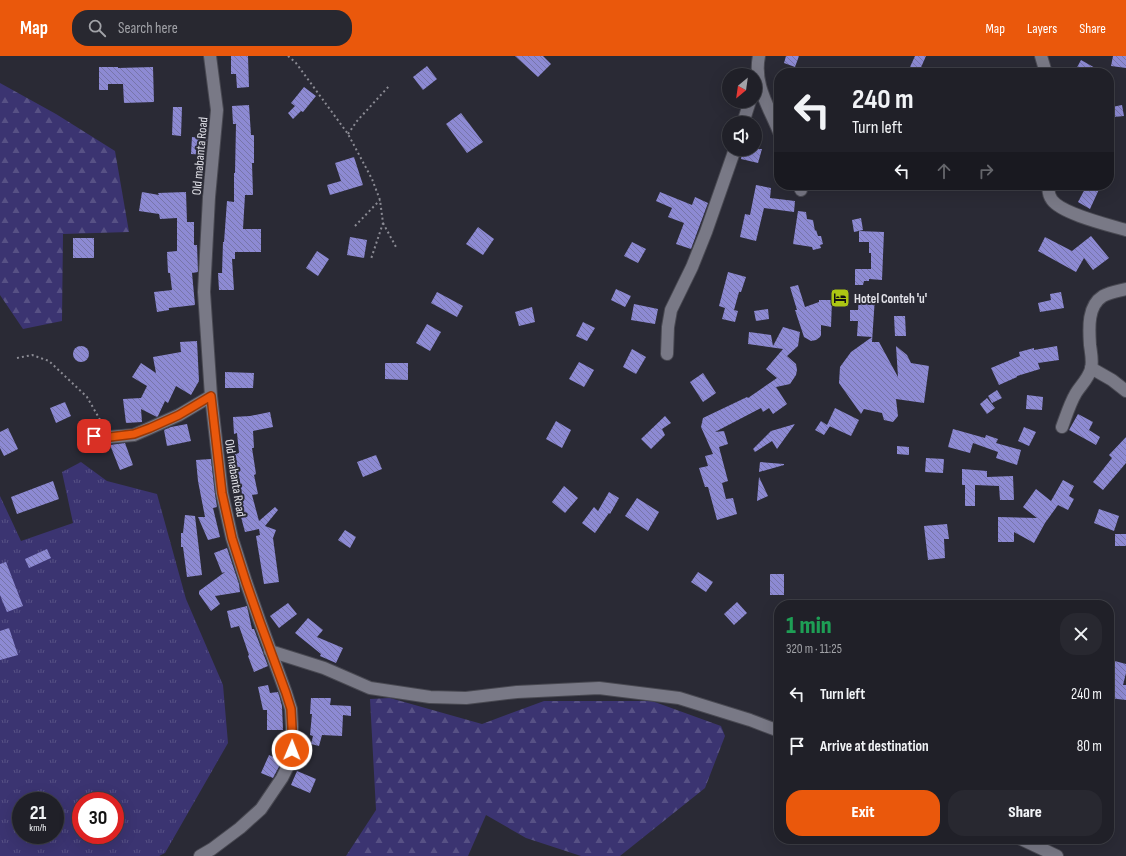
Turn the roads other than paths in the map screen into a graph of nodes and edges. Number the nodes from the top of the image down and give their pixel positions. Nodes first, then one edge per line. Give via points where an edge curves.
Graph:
1 (210, 56) edge
2 (759, 56) edge
3 (1041, 56) edge
4 (757, 68) edge
5 (1045, 68) edge
6 (762, 94) edge
7 (774, 121) edge
8 (733, 156) edge
9 (1048, 190) edge
10 (1126, 230) edge
11 (1126, 289) edge
12 (667, 354) dead end
13 (1091, 368) junction
14 (1126, 391) edge
15 (211, 396) junction
16 (1062, 427) dead end
17 (94, 436) dead end
18 (270, 651) junction
19 (774, 729) edge
20 (1032, 844) edge
21 (200, 856) edge
22 (1057, 856) edge

1 - 15 street, Old mabanta Road via 217,110 204,292
2 - 4 street
3 - 5 street
6 - 7 street
8 - 12 street via 695,260 671,310
9 - 10 street via 1051,199 1062,208
11 - 13 street via 1101,297 1094,306 1089,330
13 - 14 street
13 - 16 street via 1076,393
15 - 17 street via 179,415 134,434
15 - 18 street, Old mabanta Road via 222,493 232,538
18 - 19 street via 324,668 370,688 430,697 466,698 517,692 599,688 679,698
18 - 21 street, Old mabanta Road via 291,709 292,750 289,764 261,809 240,828
20 - 22 street

